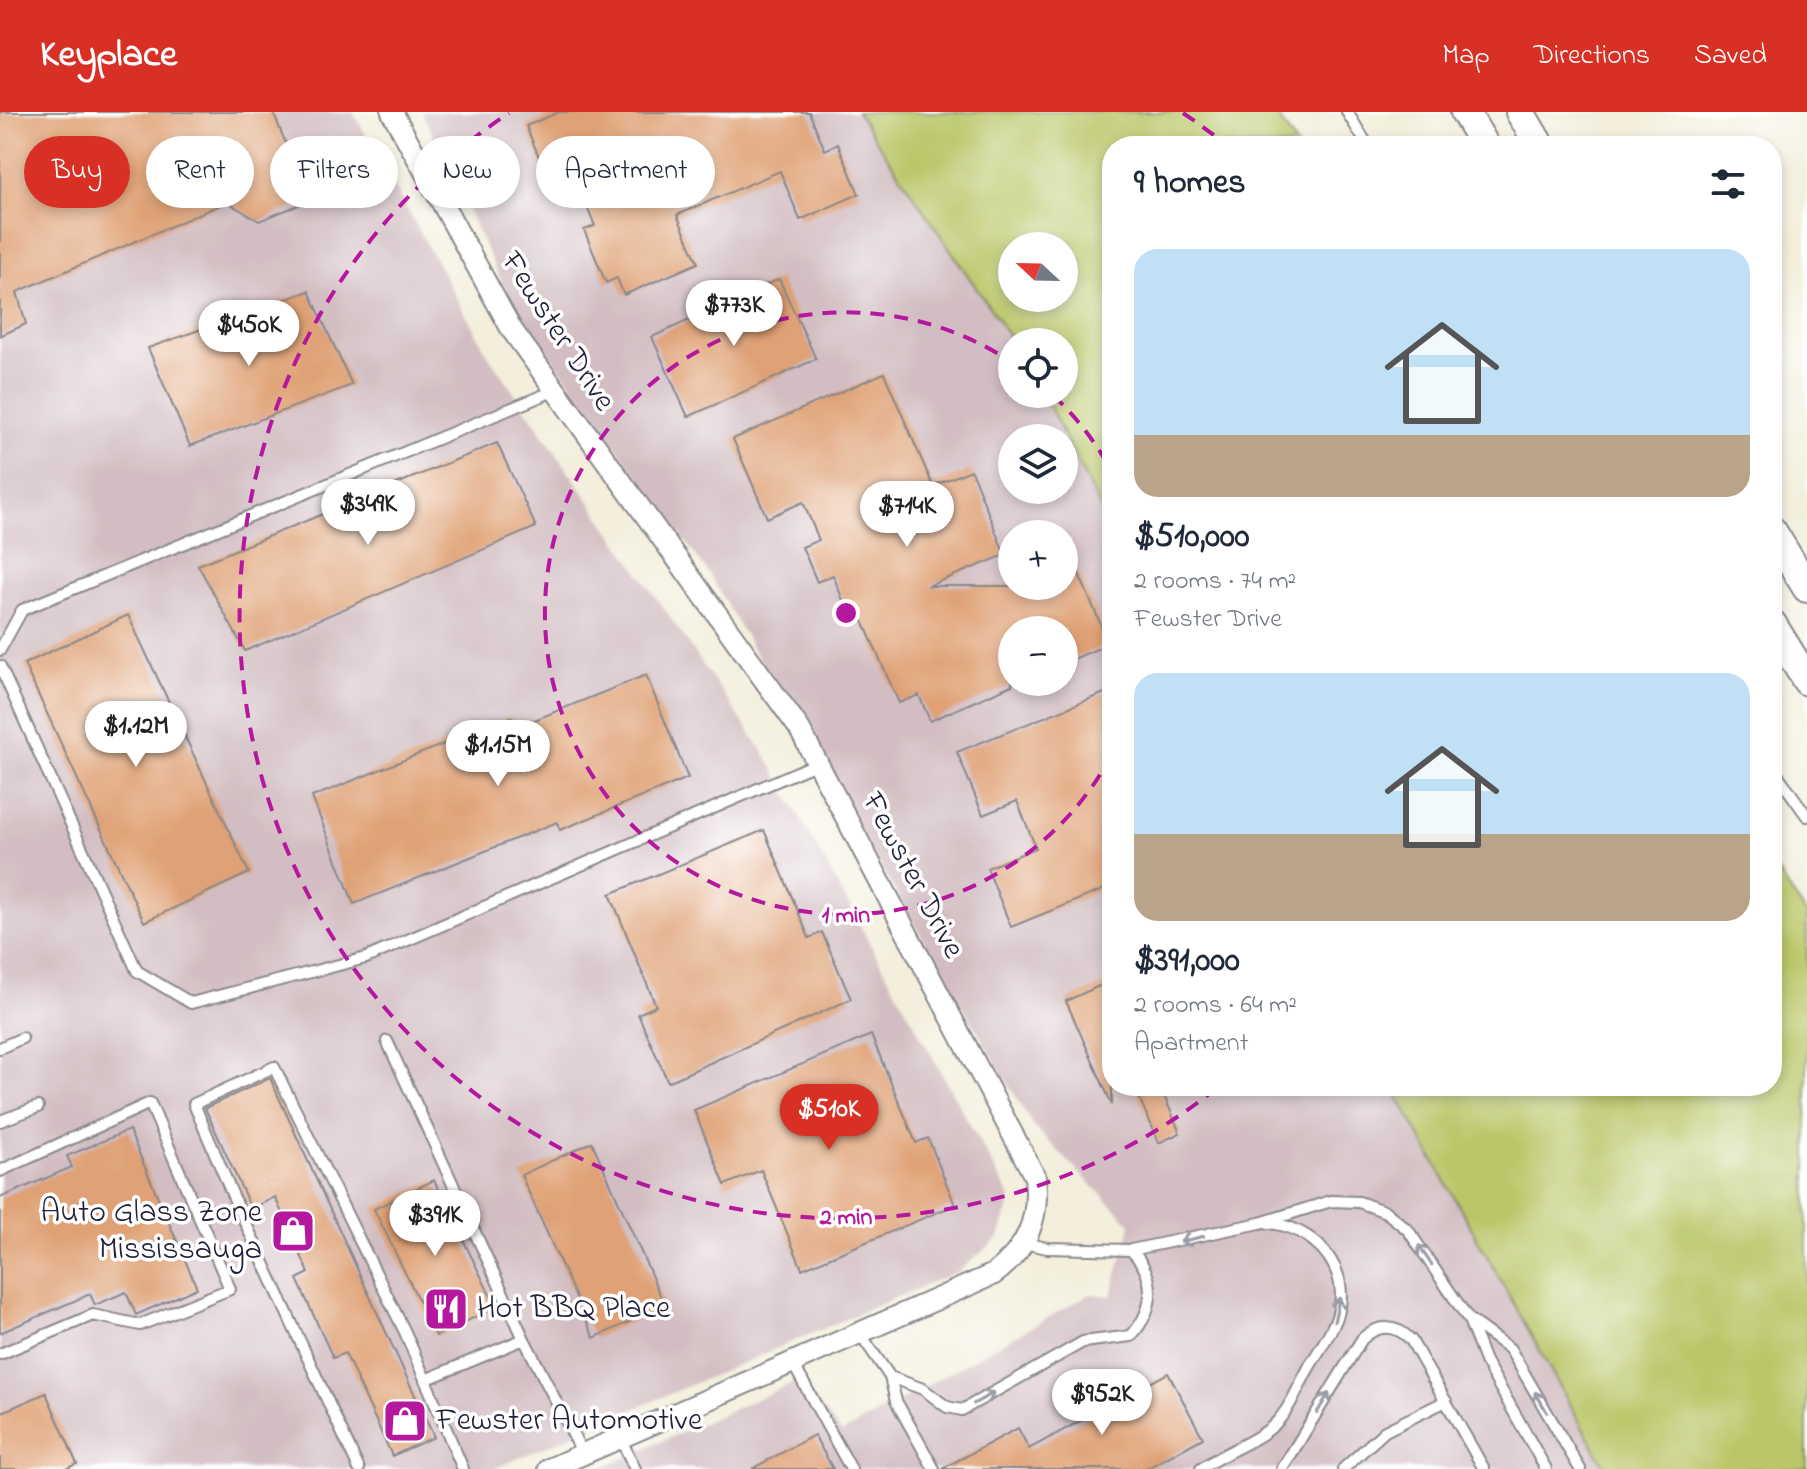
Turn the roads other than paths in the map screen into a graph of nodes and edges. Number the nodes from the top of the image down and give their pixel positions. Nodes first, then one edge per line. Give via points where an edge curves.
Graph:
1 (392, 112) edge
2 (1347, 112) edge
3 (1465, 112) edge
4 (1520, 112) edge
5 (1362, 136) edge
6 (1479, 136) edge
7 (1534, 136) edge
8 (556, 390) junction
9 (1782, 547) edge
10 (1807, 588) edge
11 (1782, 640) edge
12 (0, 650) edge
13 (0, 666) edge
14 (1807, 681) edge
15 (818, 763) junction
16 (1782, 781) edge
17 (1807, 816) edge
18 (22, 1038) dead end
19 (387, 1041) dead end
20 (0, 1048) edge
21 (38, 1107) dead end
22 (0, 1121) edge
23 (0, 1171) edge
24 (1260, 1223) junction
25 (1024, 1243) junction
26 (1131, 1250) junction
27 (1469, 1320) junction
28 (859, 1332) junction
29 (524, 1339) junction
30 (0, 1354) edge
31 (792, 1361) junction
32 (890, 1377) junction
33 (425, 1380) junction
34 (1446, 1401) junction
35 (620, 1437) junction
36 (583, 1454) junction
37 (359, 1469) edge
38 (463, 1469) edge
39 (549, 1469) edge
40 (635, 1469) edge
41 (851, 1469) edge
42 (934, 1469) edge
43 (1201, 1469) edge
44 (1282, 1469) edge
45 (1343, 1469) edge
46 (1484, 1469) edge
47 (1546, 1469) edge
48 (1580, 1469) edge

1 - 8 street, Fewster Drive via 512,330
2 - 5 lane
3 - 6 main road
4 - 7 main road
8 - 12 lane via 22,610
8 - 15 street, Fewster Drive via 799,728
9 - 10 main road
11 - 14 main road
13 - 15 lane via 137,971 191,1003 366,958
15 - 25 street, Fewster Drive via 1035,1177 1038,1203
16 - 17 lane
18 - 20 lane
19 - 29 lane
21 - 22 lane
23 - 30 lane via 150,1103 230,1289 140,1325 93,1315
24 -> 26 lane
27 -> 24 lane via 1408,1230 1386,1212 1359,1202 1331,1201
43 -> 24 lane via 1274,1425 1337,1316 1338,1281 1323,1249 1306,1233 1284,1224
25 - 26 lane
25 - 28 street, Fewster Drive via 1018,1256 994,1274
32 -> 26 lane via 962,1410 1083,1342 1131,1336 1149,1308 1152,1292 1149,1276
27 - 47 lane via 1485,1361
48 -> 27 lane via 1510,1349
28 - 31 street, Fewster Drive
28 - 32 lane
29 - 33 lane
29 - 36 lane
31 - 35 street, Fewster Drive
31 - 41 lane
32 - 42 lane via 896,1401
33 - 37 lane via 274,1067 194,1104
33 - 38 lane
44 -> 34 lane via 1362,1339 1377,1328 1396,1329 1411,1340
34 - 45 lane via 1385,1431
34 - 46 lane
35 - 36 street, Fewster Drive
35 - 40 lane
36 - 39 street, Fewster Drive

